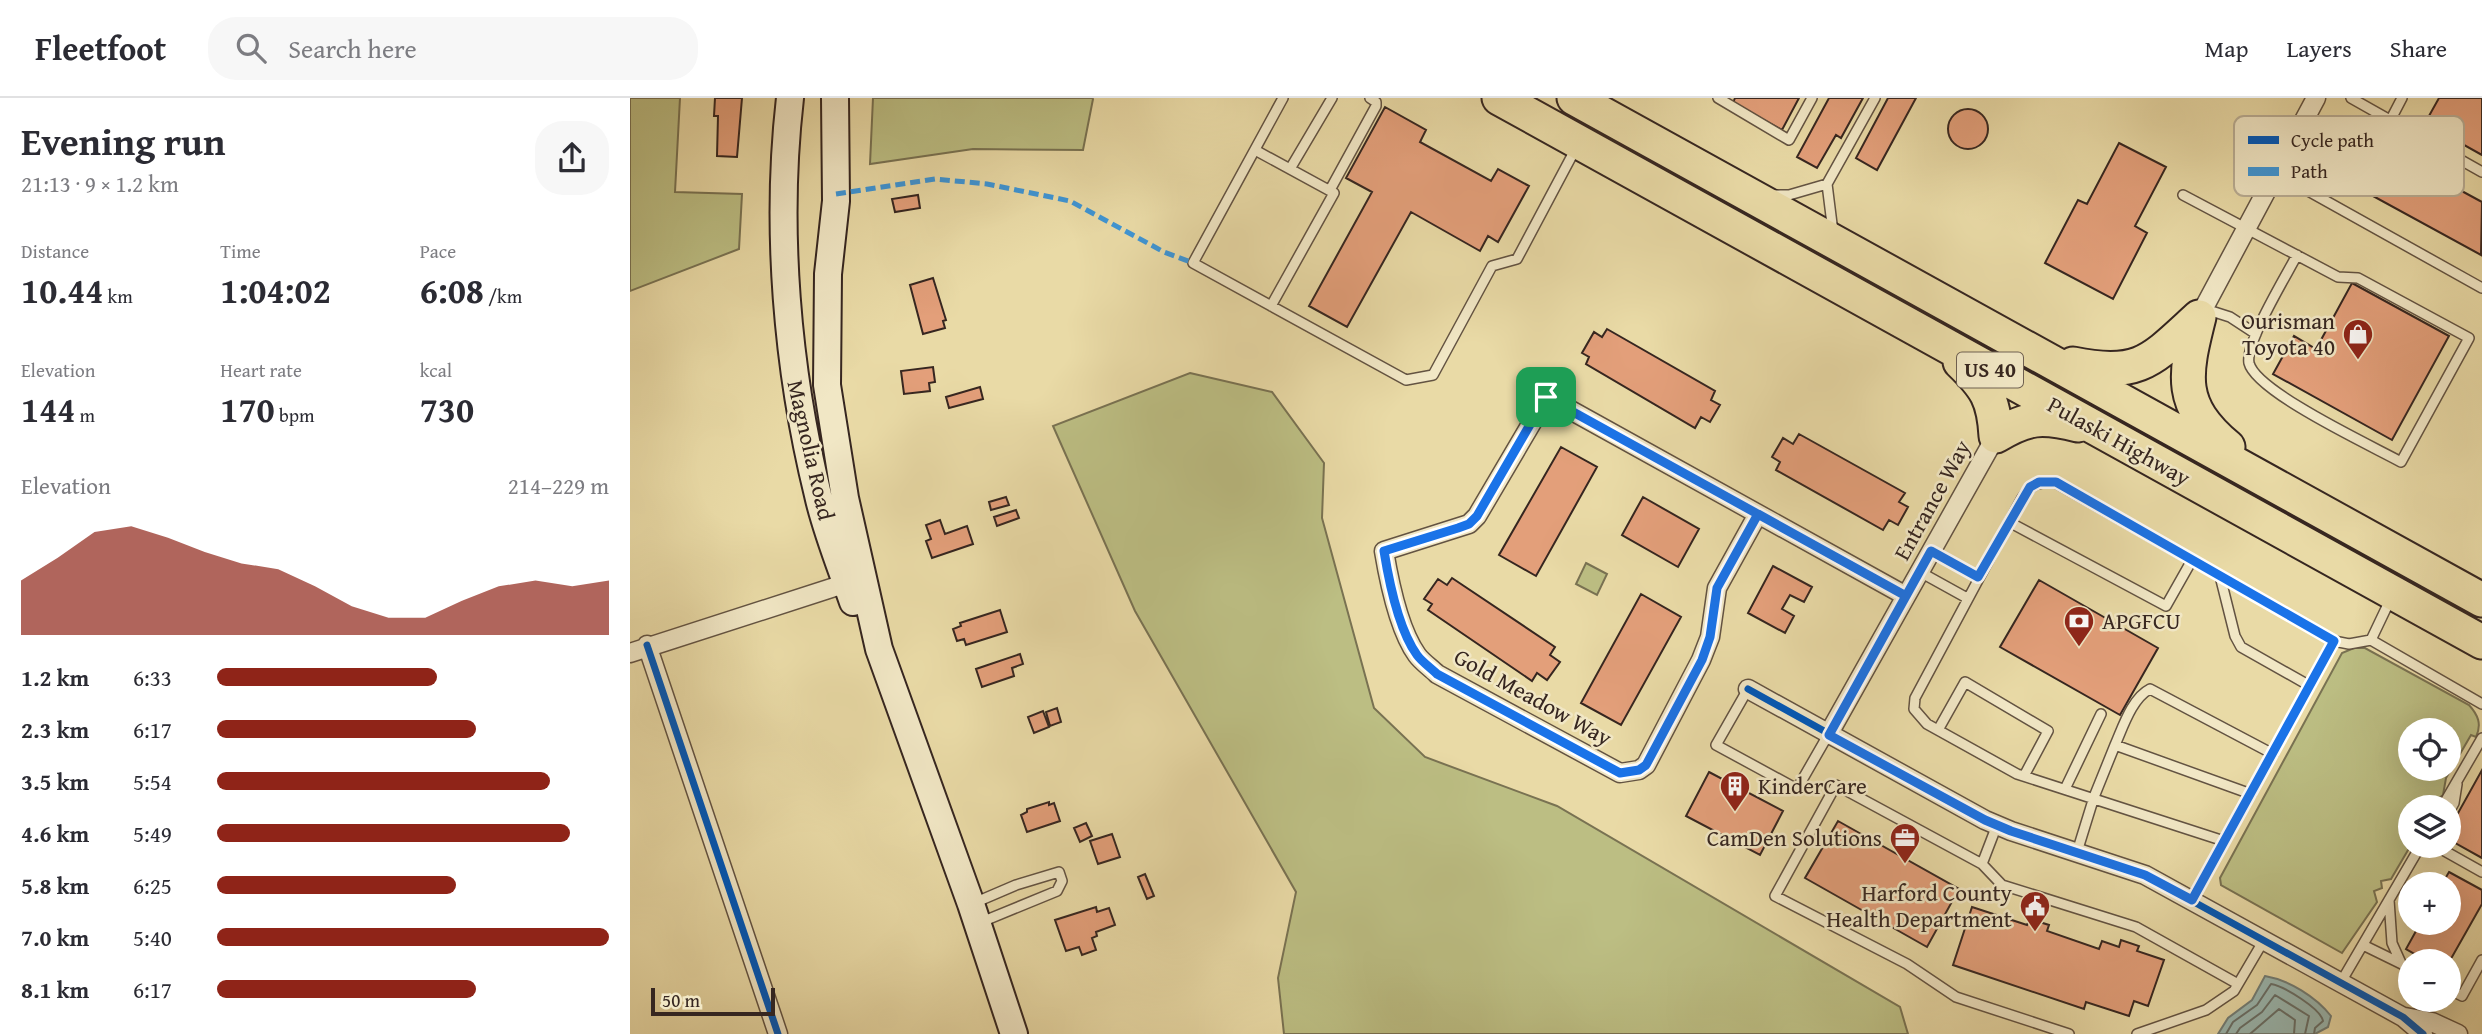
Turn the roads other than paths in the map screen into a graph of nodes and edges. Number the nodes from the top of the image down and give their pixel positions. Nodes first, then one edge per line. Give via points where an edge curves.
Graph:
1 (790, 98) edge
2 (835, 98) edge
3 (1283, 98) edge
4 (1332, 98) edge
5 (1370, 98) edge
6 (1499, 98) edge
7 (1574, 98) edge
8 (1718, 98) edge
9 (1812, 98) edge
10 (1875, 98) edge
11 (2316, 98) edge
12 (2351, 98) edge
13 (2402, 98) edge
14 (2306, 116) edge
15 (2382, 116) edge
16 (2393, 116) edge
17 (1579, 141) junction
18 (1255, 150) junction
19 (2464, 162) edge
20 (1290, 169) junction
21 (2482, 172) edge
22 (1827, 184) junction
23 (1330, 190) junction
24 (1751, 195) junction
25 (2183, 195) dead end
26 (2264, 196) edge
27 (2317, 196) edge
28 (2246, 229) junction
29 (1833, 241) junction
30 (2297, 255) junction
31 (2482, 288) edge
32 (1271, 306) junction
33 (2201, 313) junction
34 (2256, 334) junction
35 (1941, 342) junction
36 (2047, 358) junction
37 (2101, 430) junction
38 (1996, 436) junction
39 (2262, 476) junction
40 (1758, 514) junction
41 (2009, 522) junction
42 (1931, 551) junction
43 (2192, 560) junction
44 (1920, 572) junction
45 (2220, 576) junction
46 (1978, 577) junction
47 (847, 583) junction
48 (2394, 593) junction
49 (1906, 596) junction
50 (1967, 598) junction
51 (2482, 600) edge
52 (2371, 640) junction
53 (2334, 641) junction
54 (2482, 642) edge
55 (647, 645) junction
56 (630, 653) edge
57 (2310, 686) junction
58 (1748, 690) joint
59 (2482, 704) edge
60 (2101, 714) dead end
61 (1938, 730) junction
62 (1829, 735) junction
63 (2482, 738) edge
64 (2115, 745) junction
65 (2273, 754) junction
66 (2461, 774) edge
67 (2024, 776) junction
68 (928, 784) junction
69 (2065, 789) junction
70 (2251, 794) junction
71 (2094, 797) junction
72 (1997, 825) junction
73 (2224, 841) junction
74 (2077, 852) junction
75 (2413, 858) edge
76 (2457, 858) edge
77 (1982, 864) junction
78 (2482, 872) edge
79 (2192, 900) junction
80 (2389, 900) junction
81 (974, 914) junction
82 (2264, 939) junction
83 (2362, 945) junction
84 (2398, 953) edge
85 (2482, 960) edge
86 (2398, 962) edge
87 (2341, 982) junction
88 (2238, 984) junction
89 (2461, 996) edge
90 (2403, 1017) junction
91 (778, 1034) edge
92 (1014, 1034) edge
93 (2069, 1034) edge
94 (2137, 1034) edge
95 (2423, 1034) edge
96 (2458, 1034) edge

1 - 47 main road, Magnolia Road via 782,203 794,373 818,497
2 - 68 main road, Magnolia Road via 836,201 828,274 827,385 845,498 874,628
3 - 18 lane
4 - 20 lane
5 - 23 lane via 1376,106
6 - 17 highway, Pulaski Highway / US 40
7 - 24 highway, Pulaski Highway / US 40
8 - 9 lane via 1789,140
10 - 22 lane
11 - 14 street
12 - 15 lane
13 - 16 lane
17 - 32 lane via 1517,259 1492,266 1433,374 1406,380
17 - 35 highway, Pulaski Highway / US 40
18 - 20 lane
18 - 32 lane via 1193,263
19 - 21 lane
20 - 23 lane
22 - 24 lane via 1790,195
22 - 29 lane
23 - 32 lane via 1335,193
24 - 29 highway, Pulaski Highway / US 40
25 - 28 lane
26 - 28 street
27 - 31 lane
28 - 30 lane
28 - 33 street
29 - 36 highway, Pulaski Highway / US 40
30 - 34 lane
30 - 34 lane via 2338,277 2358,278 2469,338 2401,462 2265,385 2249,363
33 - 34 lane via 2230,317
33 - 36 highway via 2156,356 2116,370
33 - 39 highway via 2189,356 2193,408 2216,437
35 - 37 highway, Pulaski Highway / US 40
35 - 38 highway via 1987,391
36 - 39 highway, Pulaski Highway / US 40
37 - 38 highway via 2059,420 2029,419
37 - 48 highway, Pulaski Highway / US 40
38 - 42 street, Entrance Way
39 - 51 highway, Pulaski Highway / US 40
40 - 40 street, Gold Meadow Way via 1546,397 1469,524 1384,551 1408,639 1418,657 1437,674 1620,773 1629,773 1646,765 1702,660 1717,588
40 - 49 street, Gold Meadow Way
41 - 43 lane via 2030,487 2056,482
41 - 43 lane via 2166,606
41 - 46 lane
42 - 44 street, Entrance Way
42 - 46 lane
43 - 45 lane
44 - 49 street, Entrance Way
44 - 50 lane
45 - 53 lane
45 - 57 lane via 2241,647
46 - 50 lane
47 - 55 street
47 - 68 main road, Magnolia Road via 879,679
48 - 52 lane
48 - 54 highway, Pulaski Highway / US 40
49 - 62 street, Entrance Way
50 - 61 lane via 1915,698 1918,716
52 - 53 lane
52 - 59 lane
53 - 57 lane
55 - 56 street
55 - 91 street
57 - 65 lane
58 - 62 street
58 - 62 lane via 1716,745 1797,789
60 - 69 lane
61 - 67 lane
61 - 67 lane via 1965,682 2048,731
62 - 72 street
63 - 66 lane
64 - 65 lane via 2143,692 2150,689
64 - 70 lane
64 - 71 lane
65 - 70 lane
67 - 69 lane
68 - 81 main road, Magnolia Road
69 - 71 lane
70 - 73 lane
71 - 73 lane
71 - 74 lane
72 - 74 street
72 - 77 lane
73 - 79 lane
74 - 79 street via 2145,875
75 - 80 lane
76 - 78 lane
77 - 88 lane via 2002,885 2136,927
77 - 93 lane via 1836,785 1775,896 1907,964 1956,997
79 - 82 street
80 - 83 lane
80 - 84 lane via 2392,943
81 - 81 lane via 1057,891 1062,881 1059,872 1016,885
81 - 92 main road, Magnolia Road
82 - 87 street
82 - 88 lane
83 - 86 lane
83 - 87 lane
85 - 89 lane
87 - 90 street
88 - 94 lane via 2206,1010
90 - 95 street
90 - 96 street

